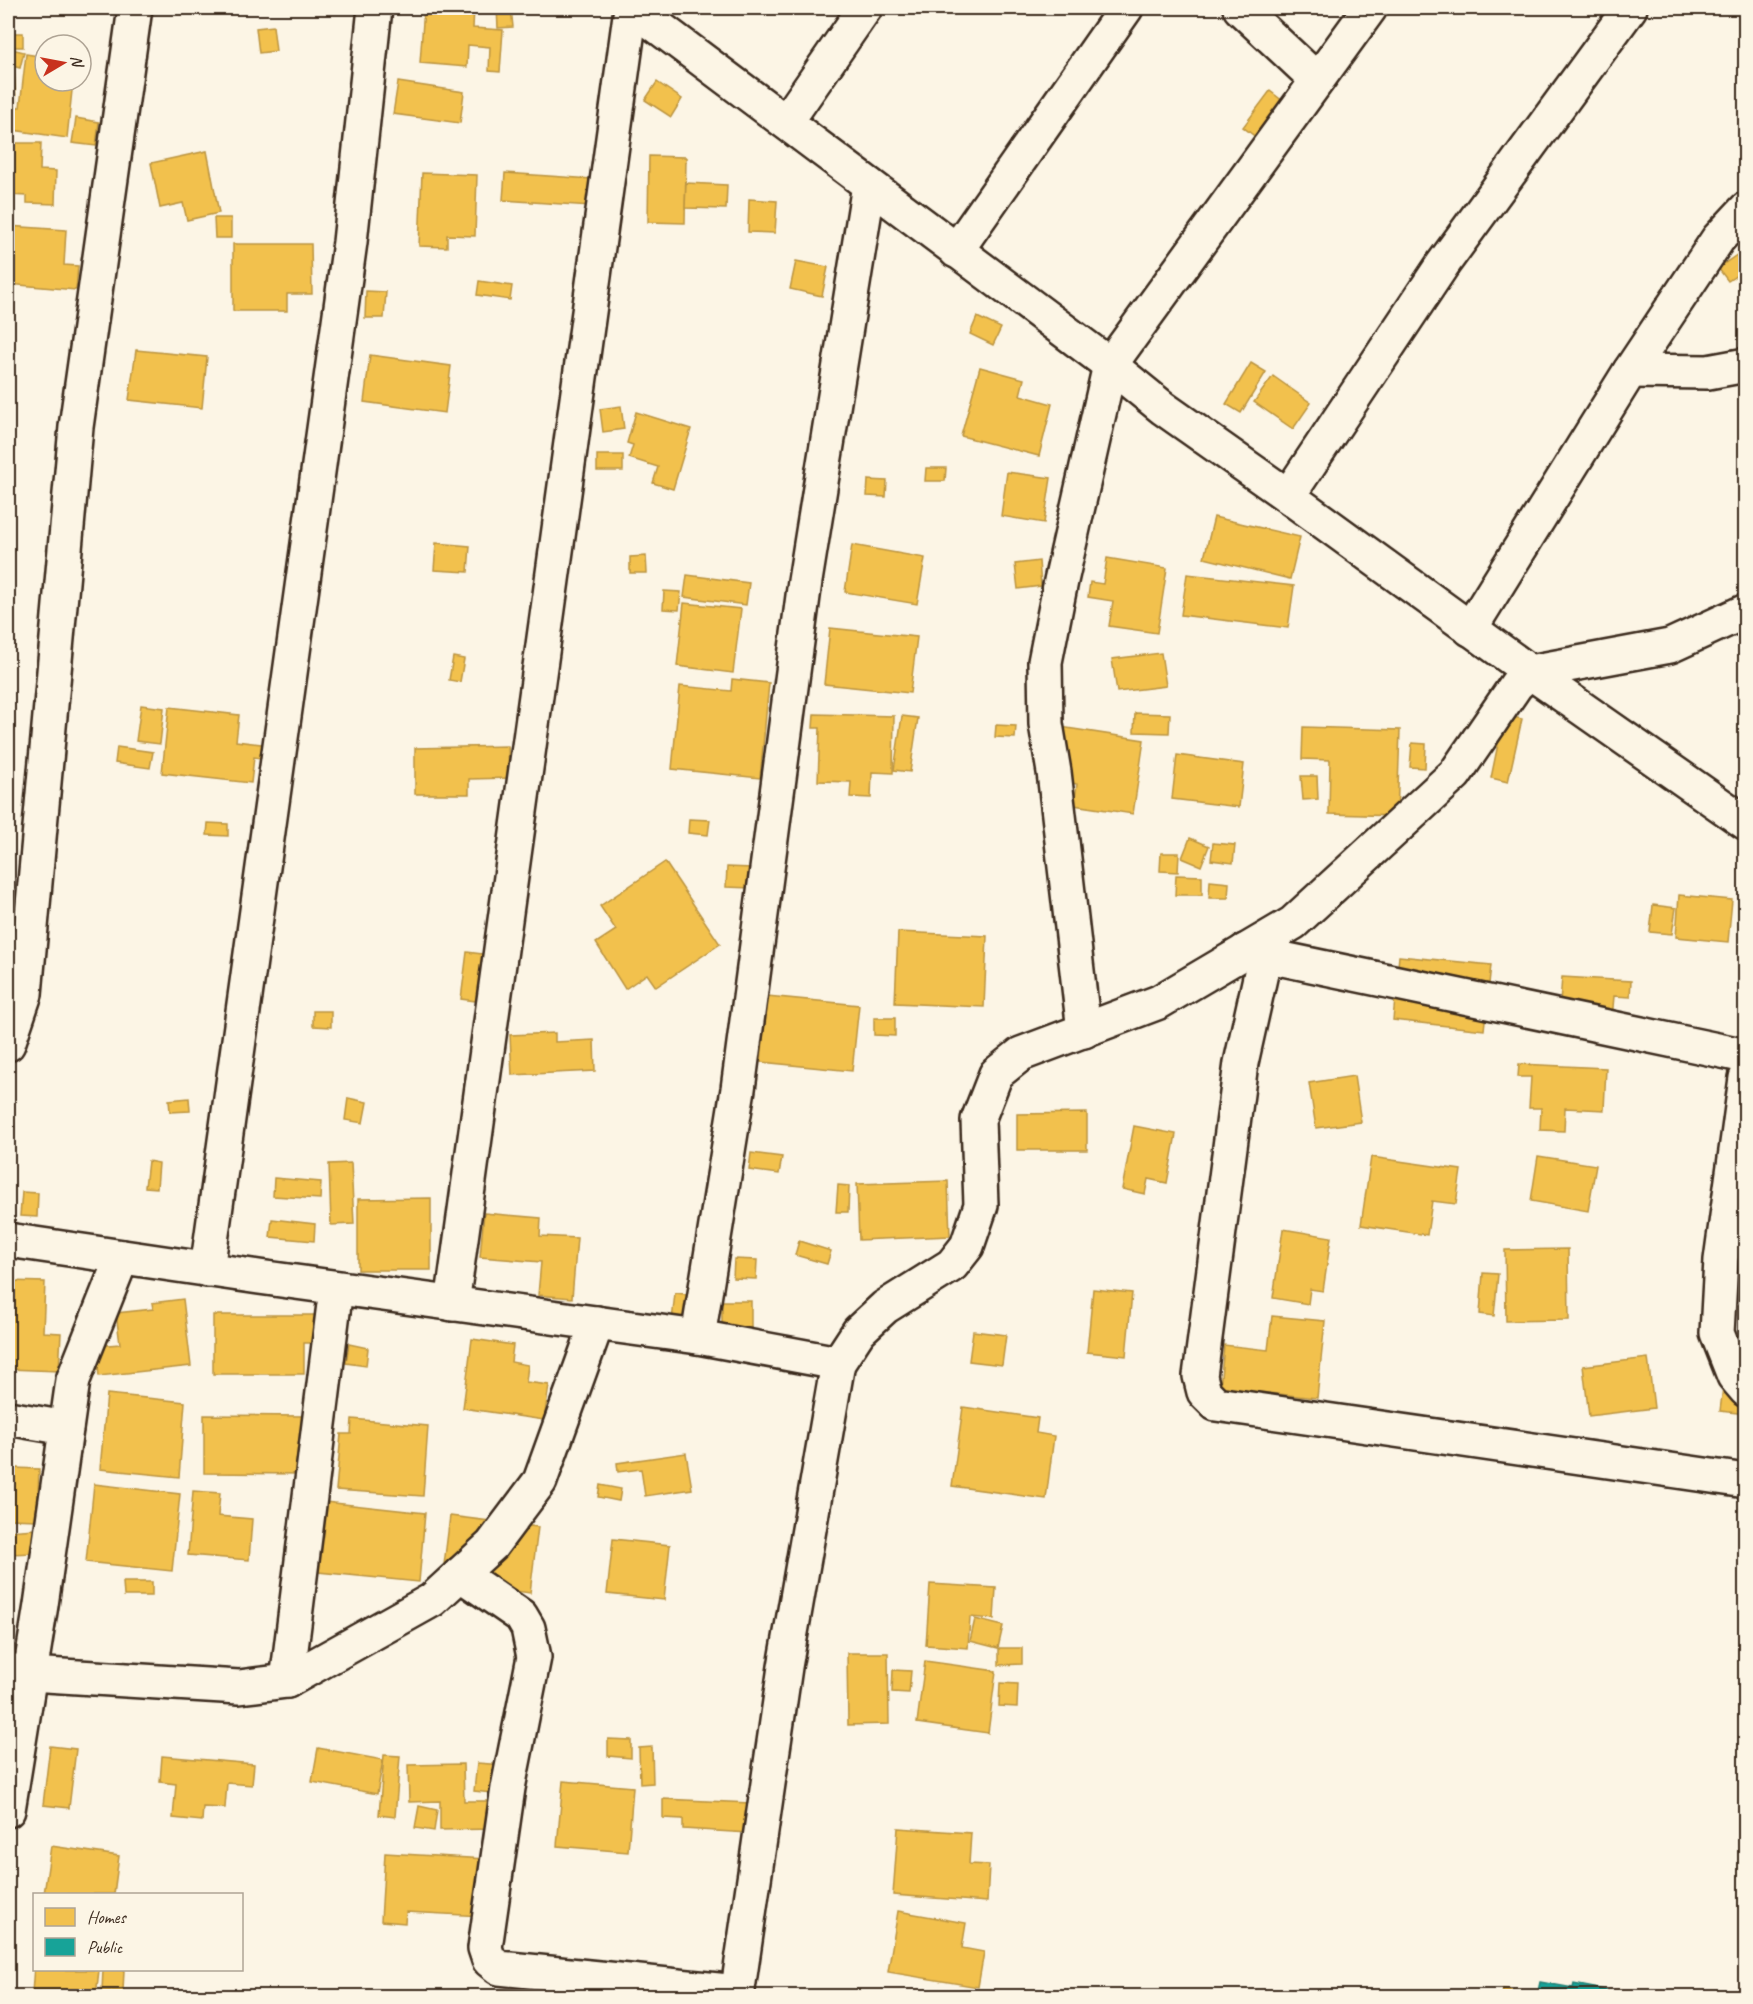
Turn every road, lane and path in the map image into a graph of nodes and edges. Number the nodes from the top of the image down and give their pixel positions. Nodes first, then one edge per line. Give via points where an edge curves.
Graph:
1 (135, 8) edge
2 (375, 8) edge
3 (632, 8) edge
4 (866, 8) edge
5 (1126, 8) edge
6 (1240, 8) edge
7 (1370, 8) edge
8 (1630, 8) edge
9 (1317, 80) junction
10 (786, 123) junction
11 (869, 185) junction
12 (1746, 209) edge
13 (956, 251) junction
14 (1110, 365) junction
15 (1746, 365) edge
16 (1630, 371) junction
17 (1288, 496) junction
18 (1746, 611) edge
19 (1470, 629) junction
20 (1530, 672) junction
21 (1746, 823) edge
22 (1255, 953) junction
23 (1084, 1031) junction
24 (8, 1044) edge
25 (1746, 1056) edge
26 (1746, 1078) edge
27 (8, 1240) edge
28 (122, 1257) junction
29 (207, 1270) junction
30 (336, 1288) junction
31 (452, 1304) junction
32 (597, 1323) junction
33 (698, 1336) junction
34 (838, 1363) junction
35 (1746, 1390) edge
36 (8, 1418) edge
37 (66, 1428) junction
38 (1746, 1481) edge
39 (460, 1574) junction
40 (19, 1672) edge
41 (287, 1681) junction
42 (8, 1810) edge
43 (737, 1994) edge

1 - 24 street via 76,426 25,994
2 - 29 street via 350,242
3 - 10 street
3 - 31 street
4 - 10 street
5 - 13 street
6 - 9 street
7 - 9 street
8 - 17 street via 1443,264
9 - 14 street
10 - 11 street
11 - 13 street
11 - 33 street via 805,580 738,1089
12 - 16 street via 1719,239
13 - 14 street
14 - 17 street via 1163,408
14 - 23 street via 1045,662 1046,724
15 - 16 street via 1708,372
16 - 19 street
17 - 19 street
18 - 20 street via 1670,646
19 - 20 street
20 - 21 street
20 - 22 street via 1455,774
22 - 23 street via 1159,1002
22 - 25 street
22 - 38 street via 1200,1376 1204,1392 1216,1404
23 - 34 street via 1021,1054 996,1074 978,1120 981,1205 967,1246 952,1265 885,1307 859,1331
26 - 35 street via 1721,1260 1717,1334 1734,1376
27 - 28 street
28 - 29 street
28 - 37 street via 73,1380
29 - 30 street
30 - 31 street
30 - 41 street
31 - 32 street
32 - 33 street
32 - 39 street via 540,1481 492,1545
33 - 34 street
34 - 43 street via 784,1667
36 - 37 street
37 - 40 street
39 - 41 street via 432,1600
39 - 43 street via 521,1616 528,1628 534,1657 508,1788 485,1948 489,1960 499,1968
40 - 41 street via 239,1687
40 - 42 street

